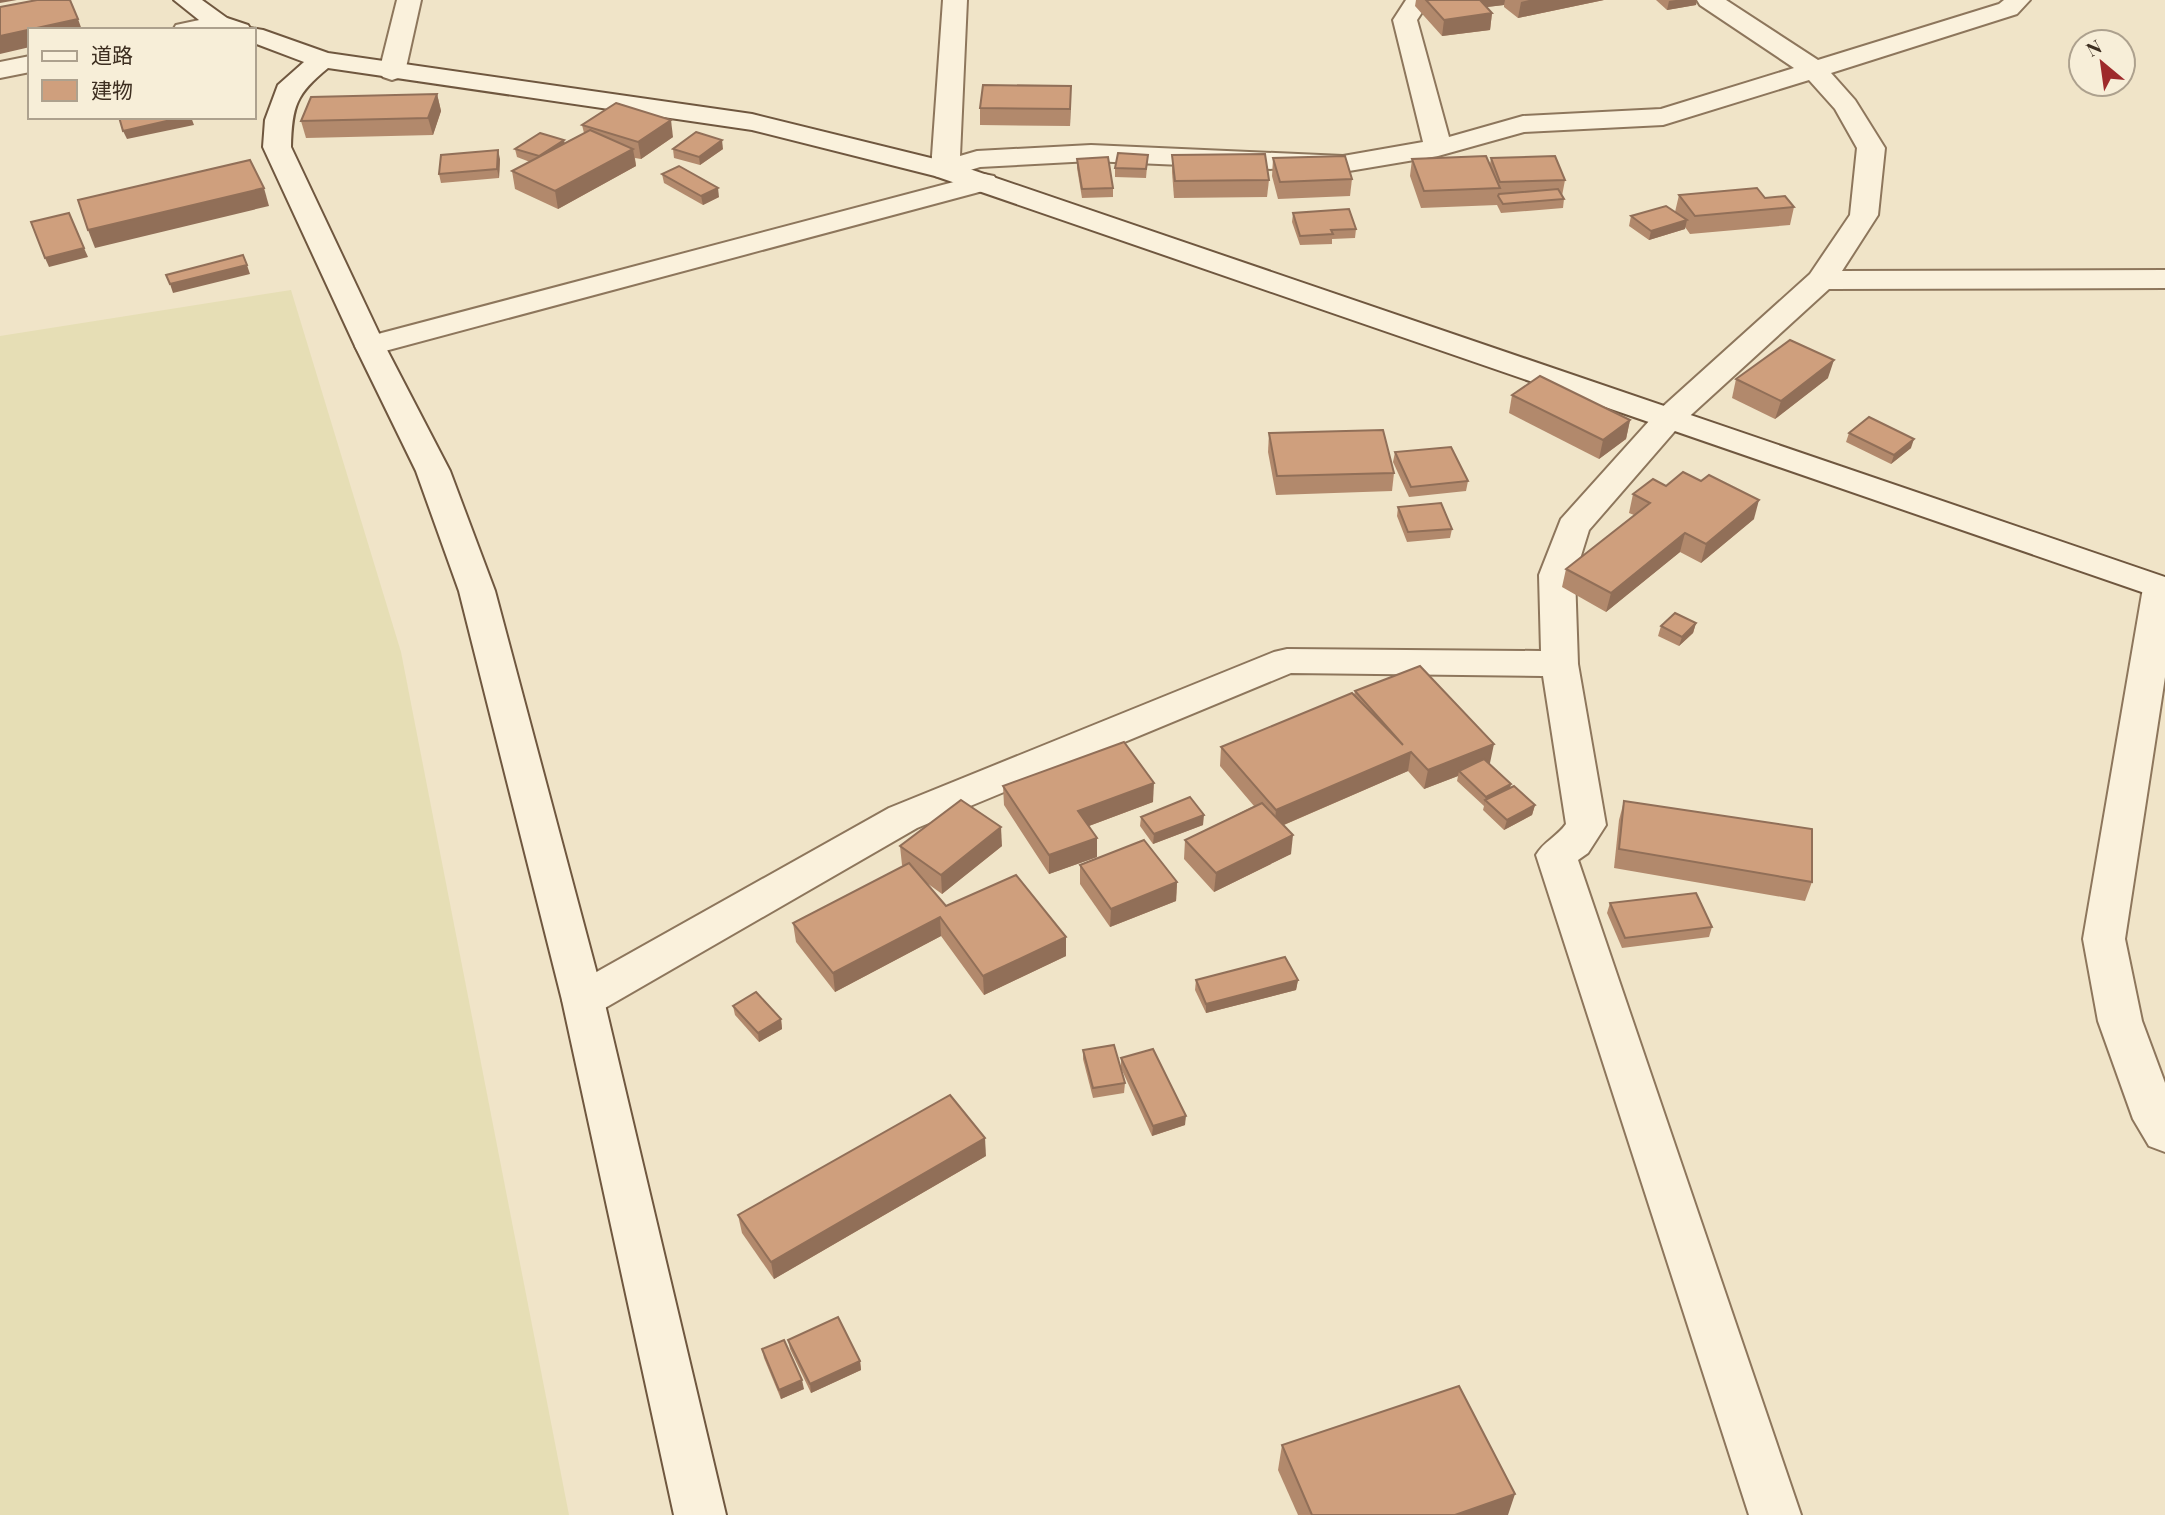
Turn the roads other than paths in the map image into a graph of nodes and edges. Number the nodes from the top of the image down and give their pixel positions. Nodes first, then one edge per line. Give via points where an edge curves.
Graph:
1 (186, 0) edge
2 (409, 0) edge
3 (956, 0) edge
4 (1418, 0) edge
5 (1709, 0) edge
6 (2018, 0) edge
7 (229, 26) edge
8 (207, 28) edge
9 (256, 36) edge
10 (323, 60) junction
11 (28, 64) edge
12 (1814, 69) junction
13 (0, 70) edge
14 (392, 72) junction
15 (1438, 148) junction
16 (945, 170) junction
17 (984, 182) junction
18 (2165, 279) edge
19 (1821, 280) junction
20 (370, 346) junction
21 (1670, 417) junction
22 (2163, 588) edge
23 (1560, 664) junction
24 (583, 1000) junction
25 (2165, 1133) edge
26 (700, 1515) edge
27 (1775, 1515) edge

1 - 7 street
2 - 14 street
3 - 16 street
4 - 15 street via 1405,20
5 - 12 street
6 - 12 street via 2008,9
7 - 8 street
9 - 10 street
10 - 14 street
10 - 20 street via 292,85 278,120 277,147
11 - 13 street
12 - 15 street via 1663,117 1523,124
12 - 19 street via 1846,106 1871,148 1864,215
14 - 16 street via 752,122
15 - 16 street via 1343,164 1091,153 977,159
16 - 17 street
17 - 20 street
17 - 21 street
18 - 19 street
19 - 21 street
20 - 24 street via 433,471 477,592
21 - 22 street
21 - 23 street via 1573,527 1557,575
22 - 25 street via 2104,939 2120,1021
23 - 24 street via 1287,661 902,818
23 - 27 street via 1586,825 1574,843 1556,855
24 - 26 street

